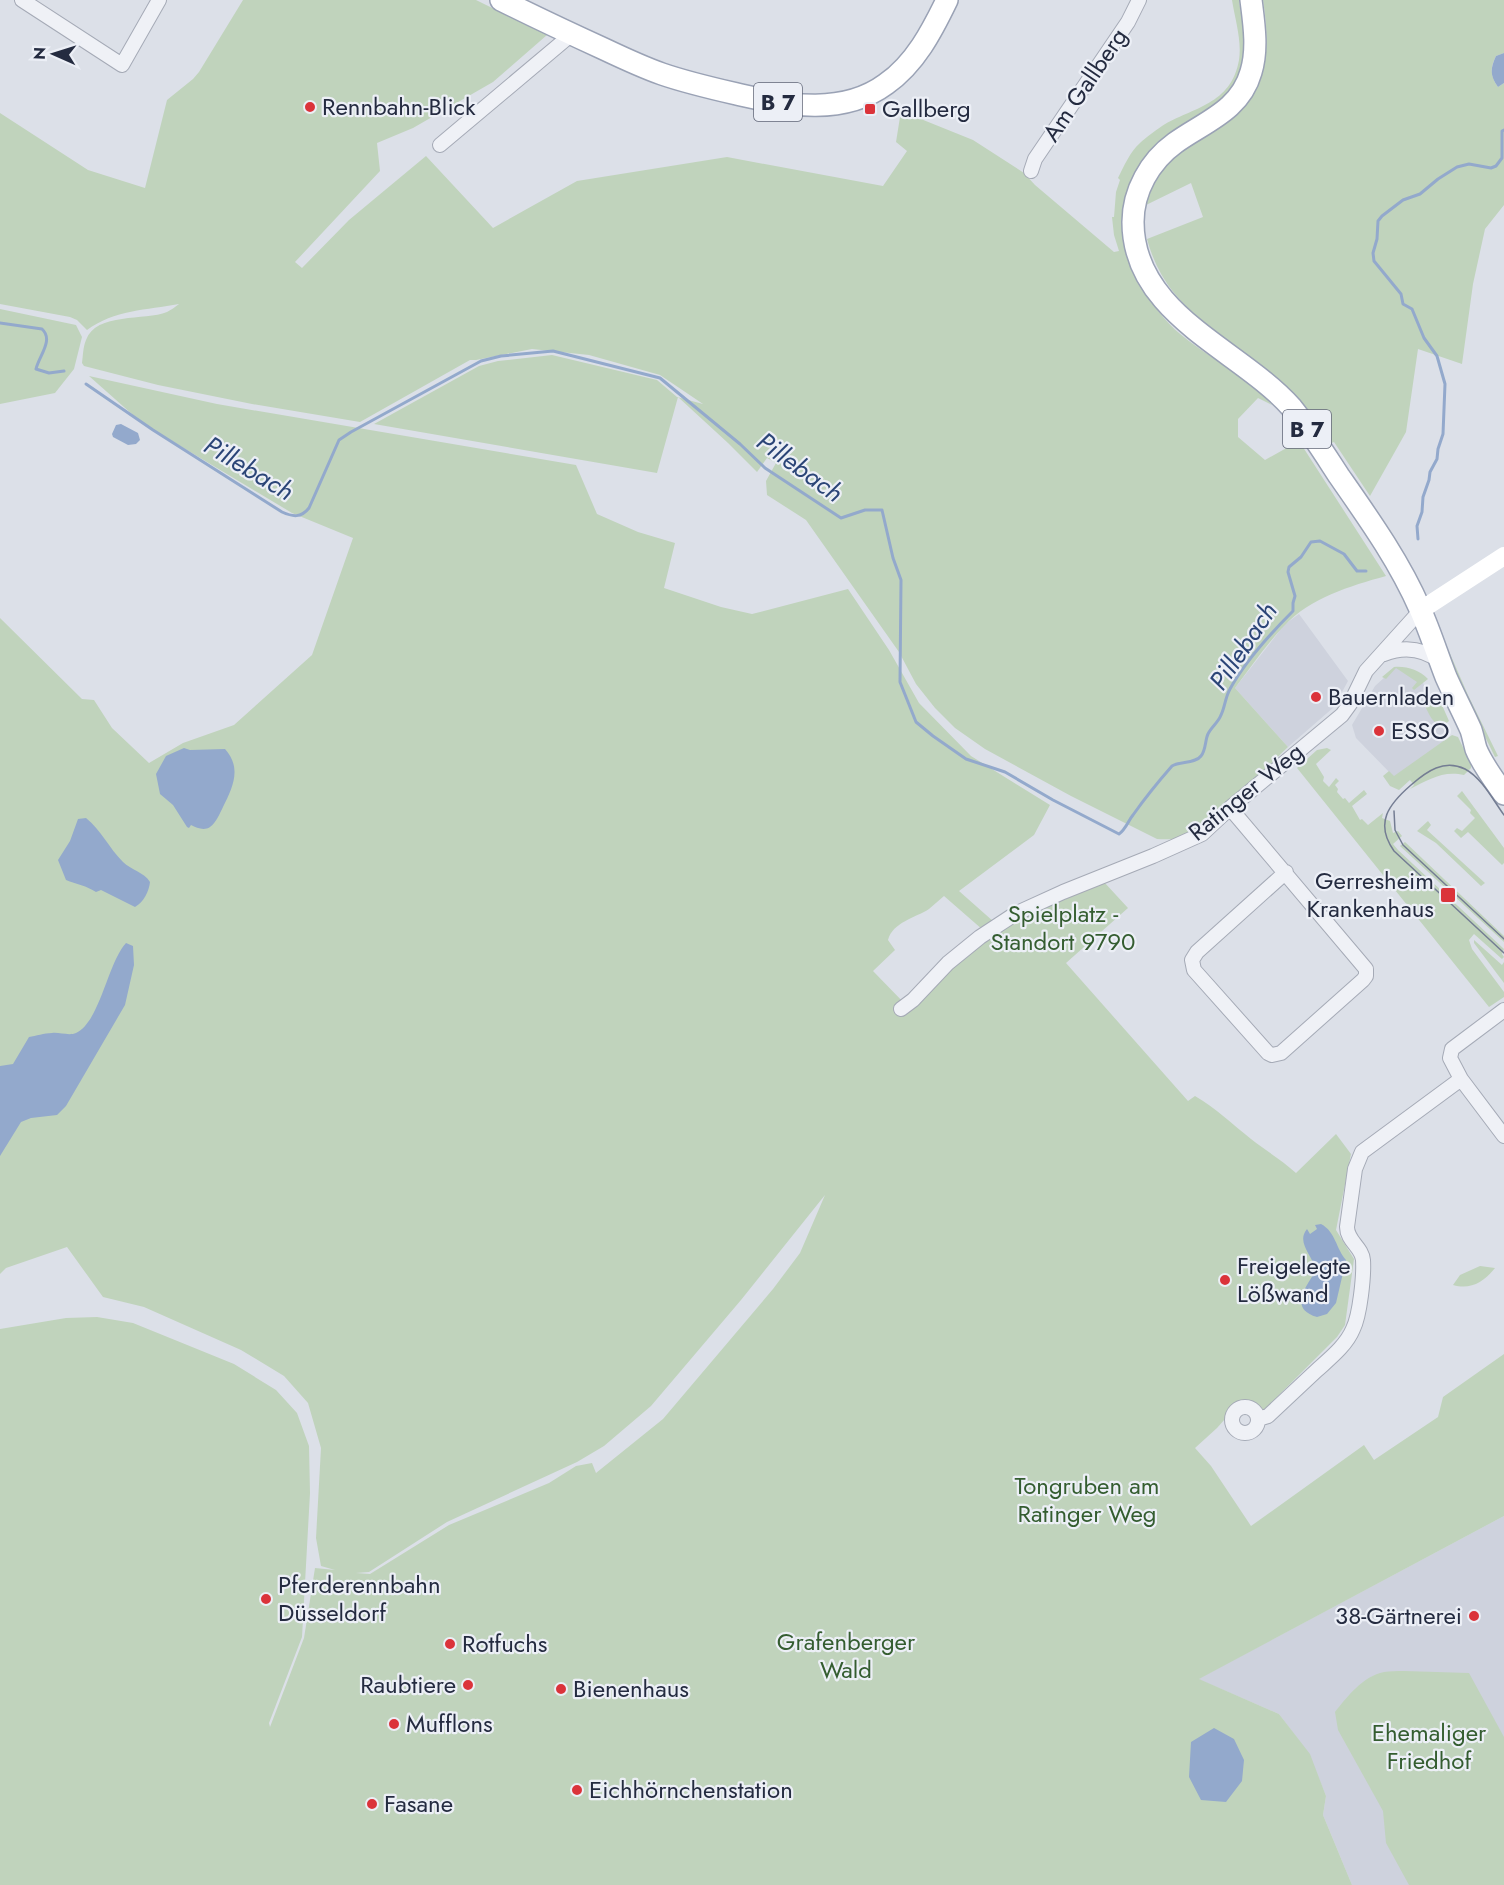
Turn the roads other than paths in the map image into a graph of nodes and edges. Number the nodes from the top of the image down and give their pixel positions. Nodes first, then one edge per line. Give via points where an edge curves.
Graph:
1 (22, 0) edge
2 (159, 0) edge
3 (501, 0) edge
4 (947, 0) edge
5 (1139, 0) edge
6 (1251, 0) edge
7 (572, 34) junction
8 (440, 145) dead end
9 (1031, 171) dead end
10 (1504, 556) edge
11 (1421, 610) junction
12 (1382, 654) junction
13 (1441, 662) junction
14 (1471, 731) junction
15 (1504, 778) edge
16 (1504, 794) edge
17 (1230, 808) junction
18 (1286, 873) junction
19 (901, 1010) dead end
20 (1504, 1010) edge
21 (1461, 1079) junction
22 (1504, 1136) edge
23 (1258, 1419) dead end

1 - 2 street via 122,65
3 - 7 main road, B 7
4 - 7 main road, B 7 via 921,46 892,80 871,94 830,105 780,103 693,84
5 - 9 street, Am Gallberg via 1035,159
6 - 11 main road, B 7 via 1255,48 1251,74 1236,102 1175,143 1148,171 1134,213 1139,255 1154,286 1175,312 1266,383 1294,411 1388,546
7 - 8 street
10 - 11 main road
11 - 12 street, Ratinger Weg
11 - 13 main road, B 7
12 - 13 street via 1414,650
12 - 17 street, Ratinger Weg via 1366,671 1342,714
13 - 14 main road, B 7
14 - 15 main road, B 7 via 1489,751
14 - 16 main road, B 7 via 1477,750
17 - 18 street
17 - 19 street, Ratinger Weg via 1202,834 1015,914 948,963
18 - 18 street via 1192,960 1194,970 1272,1055 1281,1053 1363,980 1366,972
20 - 21 street via 1452,1049 1450,1058
21 - 22 street
21 - 23 street via 1359,1157 1347,1227 1363,1260 1354,1329 1326,1362 1268,1416

